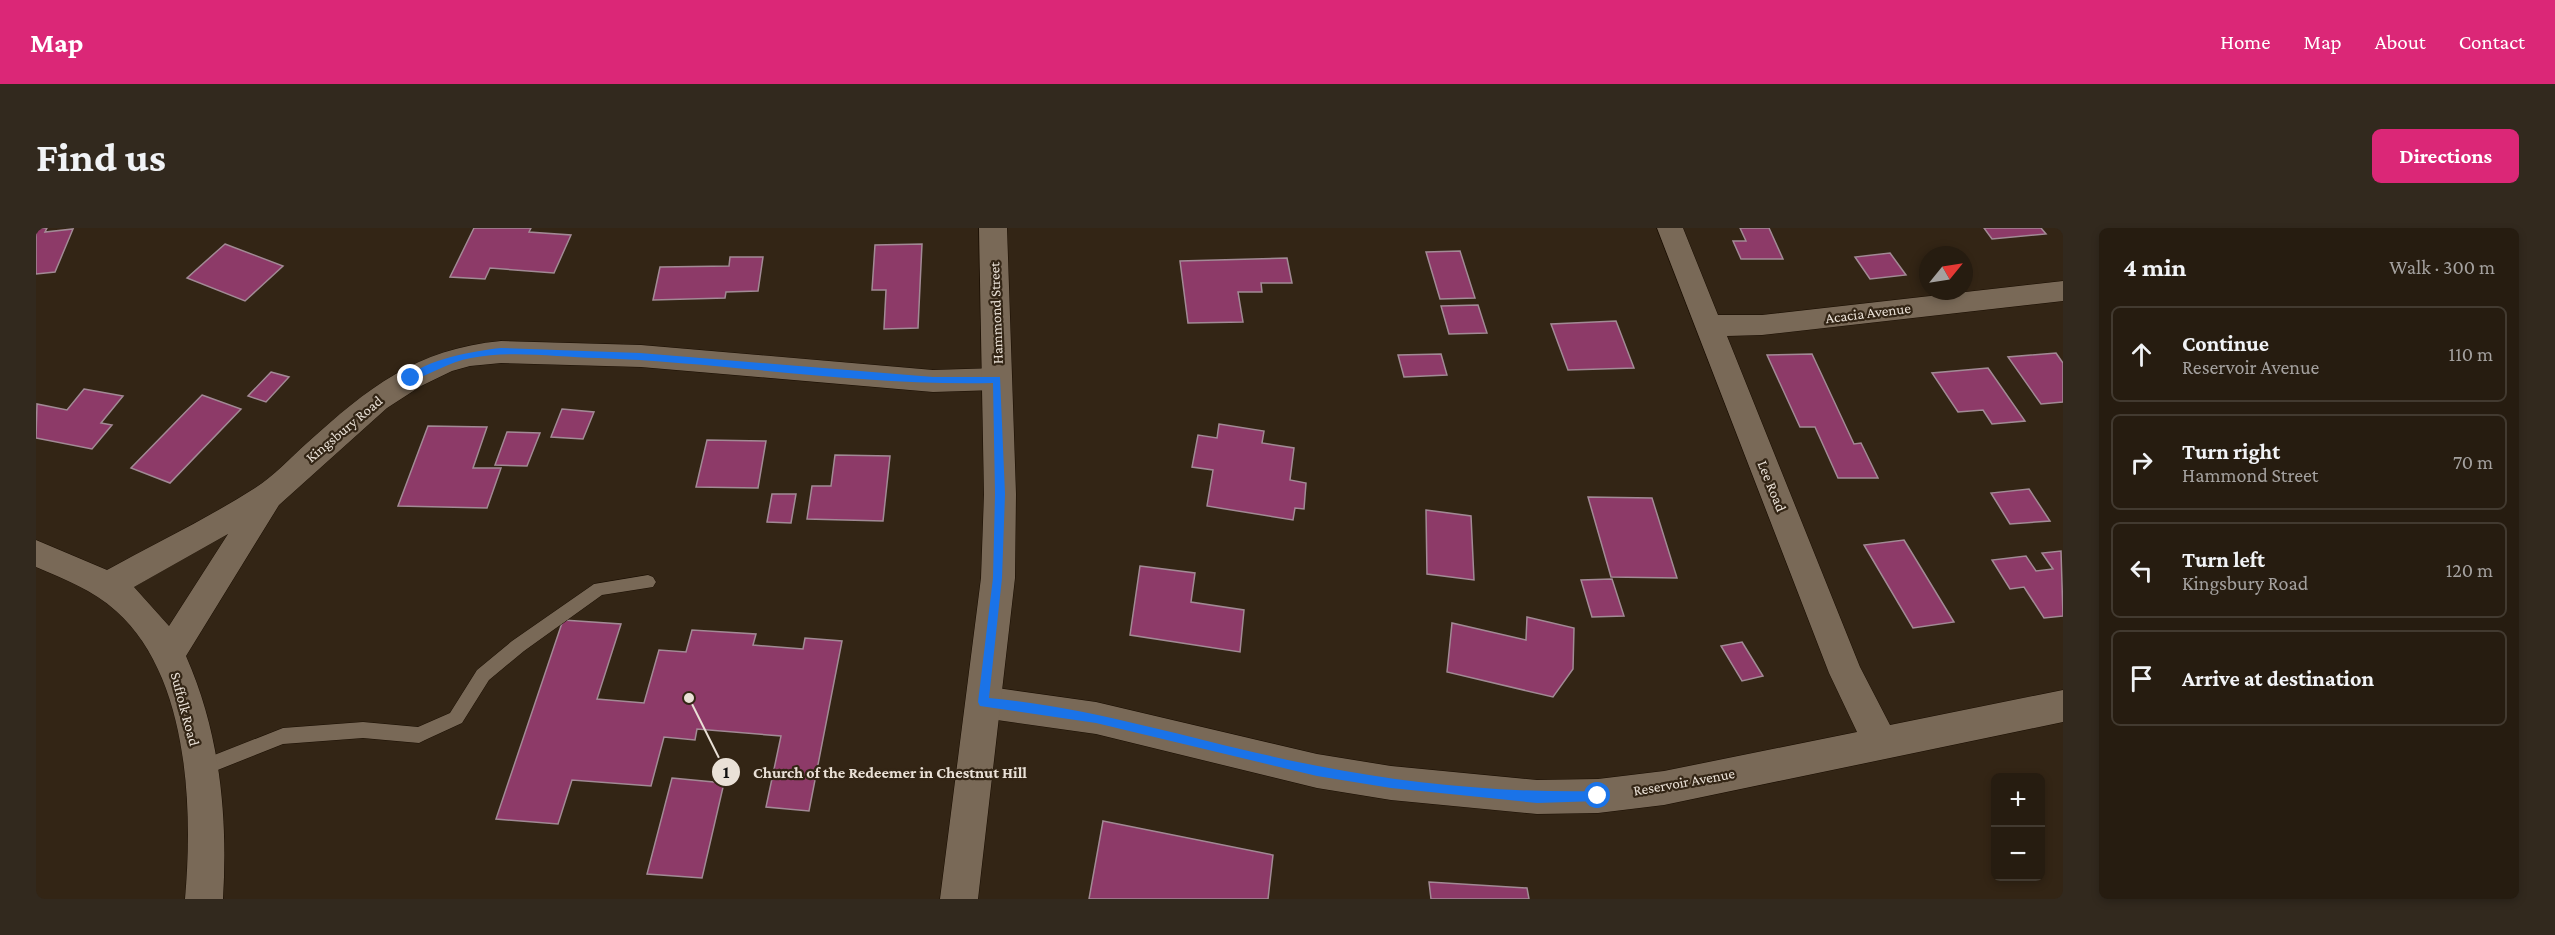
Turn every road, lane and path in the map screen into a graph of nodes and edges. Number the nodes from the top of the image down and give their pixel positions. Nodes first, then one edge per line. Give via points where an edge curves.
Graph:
1 (993, 228) edge
2 (1670, 228) edge
3 (2063, 291) edge
4 (1709, 326) junction
5 (997, 379) junction
6 (268, 496) junction
7 (36, 553) edge
8 (648, 582) dead end
9 (108, 585) junction
10 (169, 654) junction
11 (983, 702) junction
12 (2063, 706) edge
13 (1880, 742) junction
14 (200, 769) junction
15 (204, 899) edge
16 (959, 899) edge

1 - 5 street, Hammond Street
2 - 4 street, Lee Road
3 - 4 street, Acacia Avenue via 1762,325
4 - 13 street, Lee Road via 1846,674
5 - 6 street, Kingsbury Road via 933,381 640,357 501,352 470,355 411,378 377,400
5 - 11 street, Hammond Street via 998,578
6 - 9 street, Kingsbury Road
6 - 10 street, Kingsbury Road
7 - 9 street, Suffolk Road
8 - 14 lane via 599,590 569,609 483,675 456,718 419,735 363,730 283,736
9 - 10 street, Suffolk Road via 152,627
10 - 14 street, Suffolk Road via 182,686
11 - 13 street, Reservoir Avenue via 1096,718 1317,771 1464,792 1537,797 1598,796 1664,788
11 - 16 street, Hammond Street
12 - 13 street, Reservoir Avenue
14 - 15 street, Suffolk Road via 207,831

